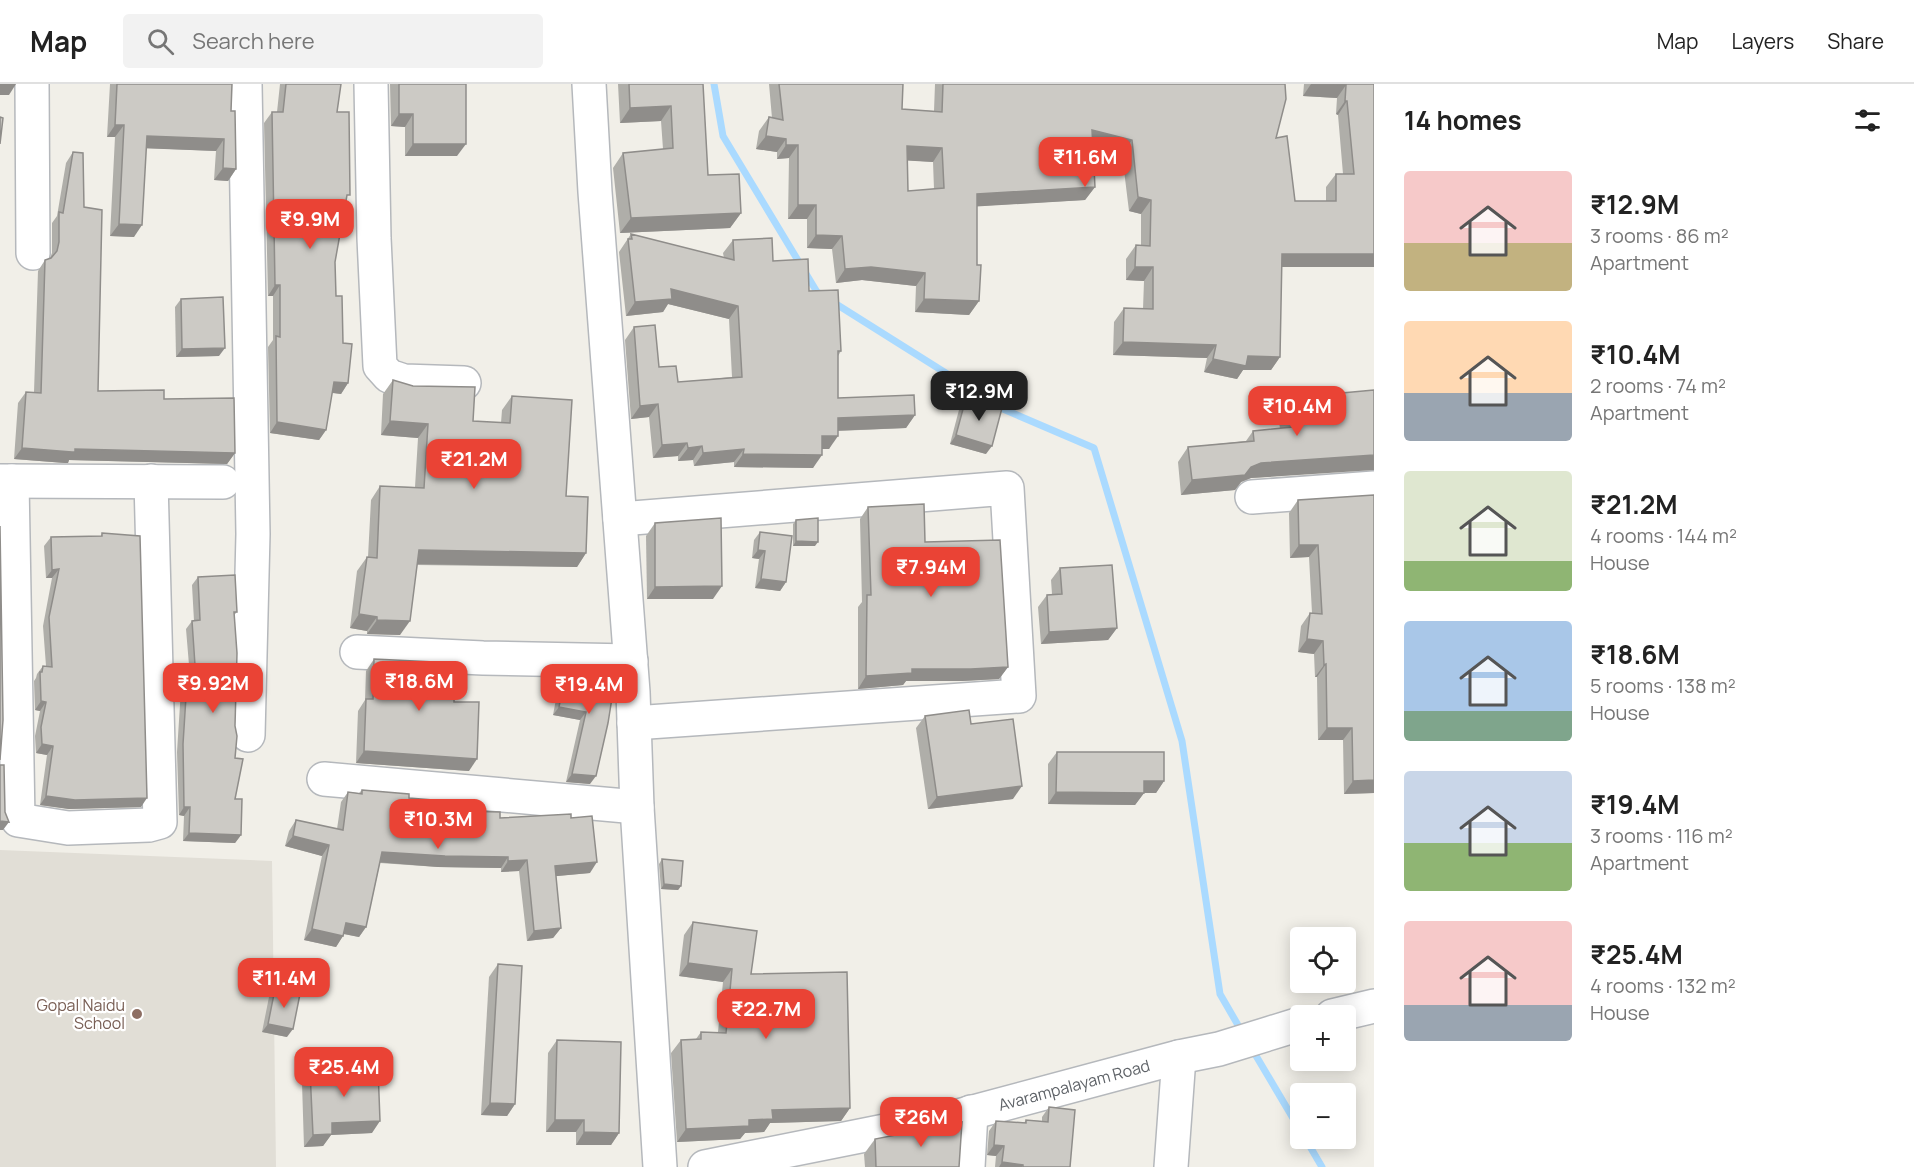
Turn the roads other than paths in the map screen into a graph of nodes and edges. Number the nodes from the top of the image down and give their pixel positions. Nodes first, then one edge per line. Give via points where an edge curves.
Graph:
1 (32, 84) edge
2 (245, 84) edge
3 (370, 84) edge
4 (589, 84) edge
5 (33, 253) dead end
6 (465, 383) dead end
7 (6, 481) edge
8 (151, 481) junction
9 (223, 482) dead end
10 (1374, 488) edge
11 (1252, 497) dead end
12 (620, 519) junction
13 (357, 652) dead end
14 (631, 661) junction
15 (634, 723) junction
16 (248, 735) dead end
17 (8, 757) edge
18 (324, 779) dead end
19 (638, 807) junction
20 (1288, 1027) edge
21 (1179, 1057) junction
22 (971, 1112) junction
23 (660, 1167) edge
24 (705, 1167) edge
25 (968, 1167) edge
26 (1171, 1167) edge

1 - 5 street
2 - 16 street via 254,534
3 - 6 street via 380,366 389,376 404,381
4 - 12 street
7 - 8 street
7 - 17 street
8 - 9 street
8 - 17 street via 160,822 68,828 18,820
10 - 11 street
12 - 14 street
12 - 15 street via 1007,488 1019,696
13 - 14 street
14 - 15 street
15 - 19 street
18 - 19 street
19 - 23 street
20 - 21 street, Avarampalayam Road via 1220,1049
21 - 22 street, Avarampalayam Road
21 - 26 street
22 - 24 street, Avarampalayam Road
22 - 25 street

